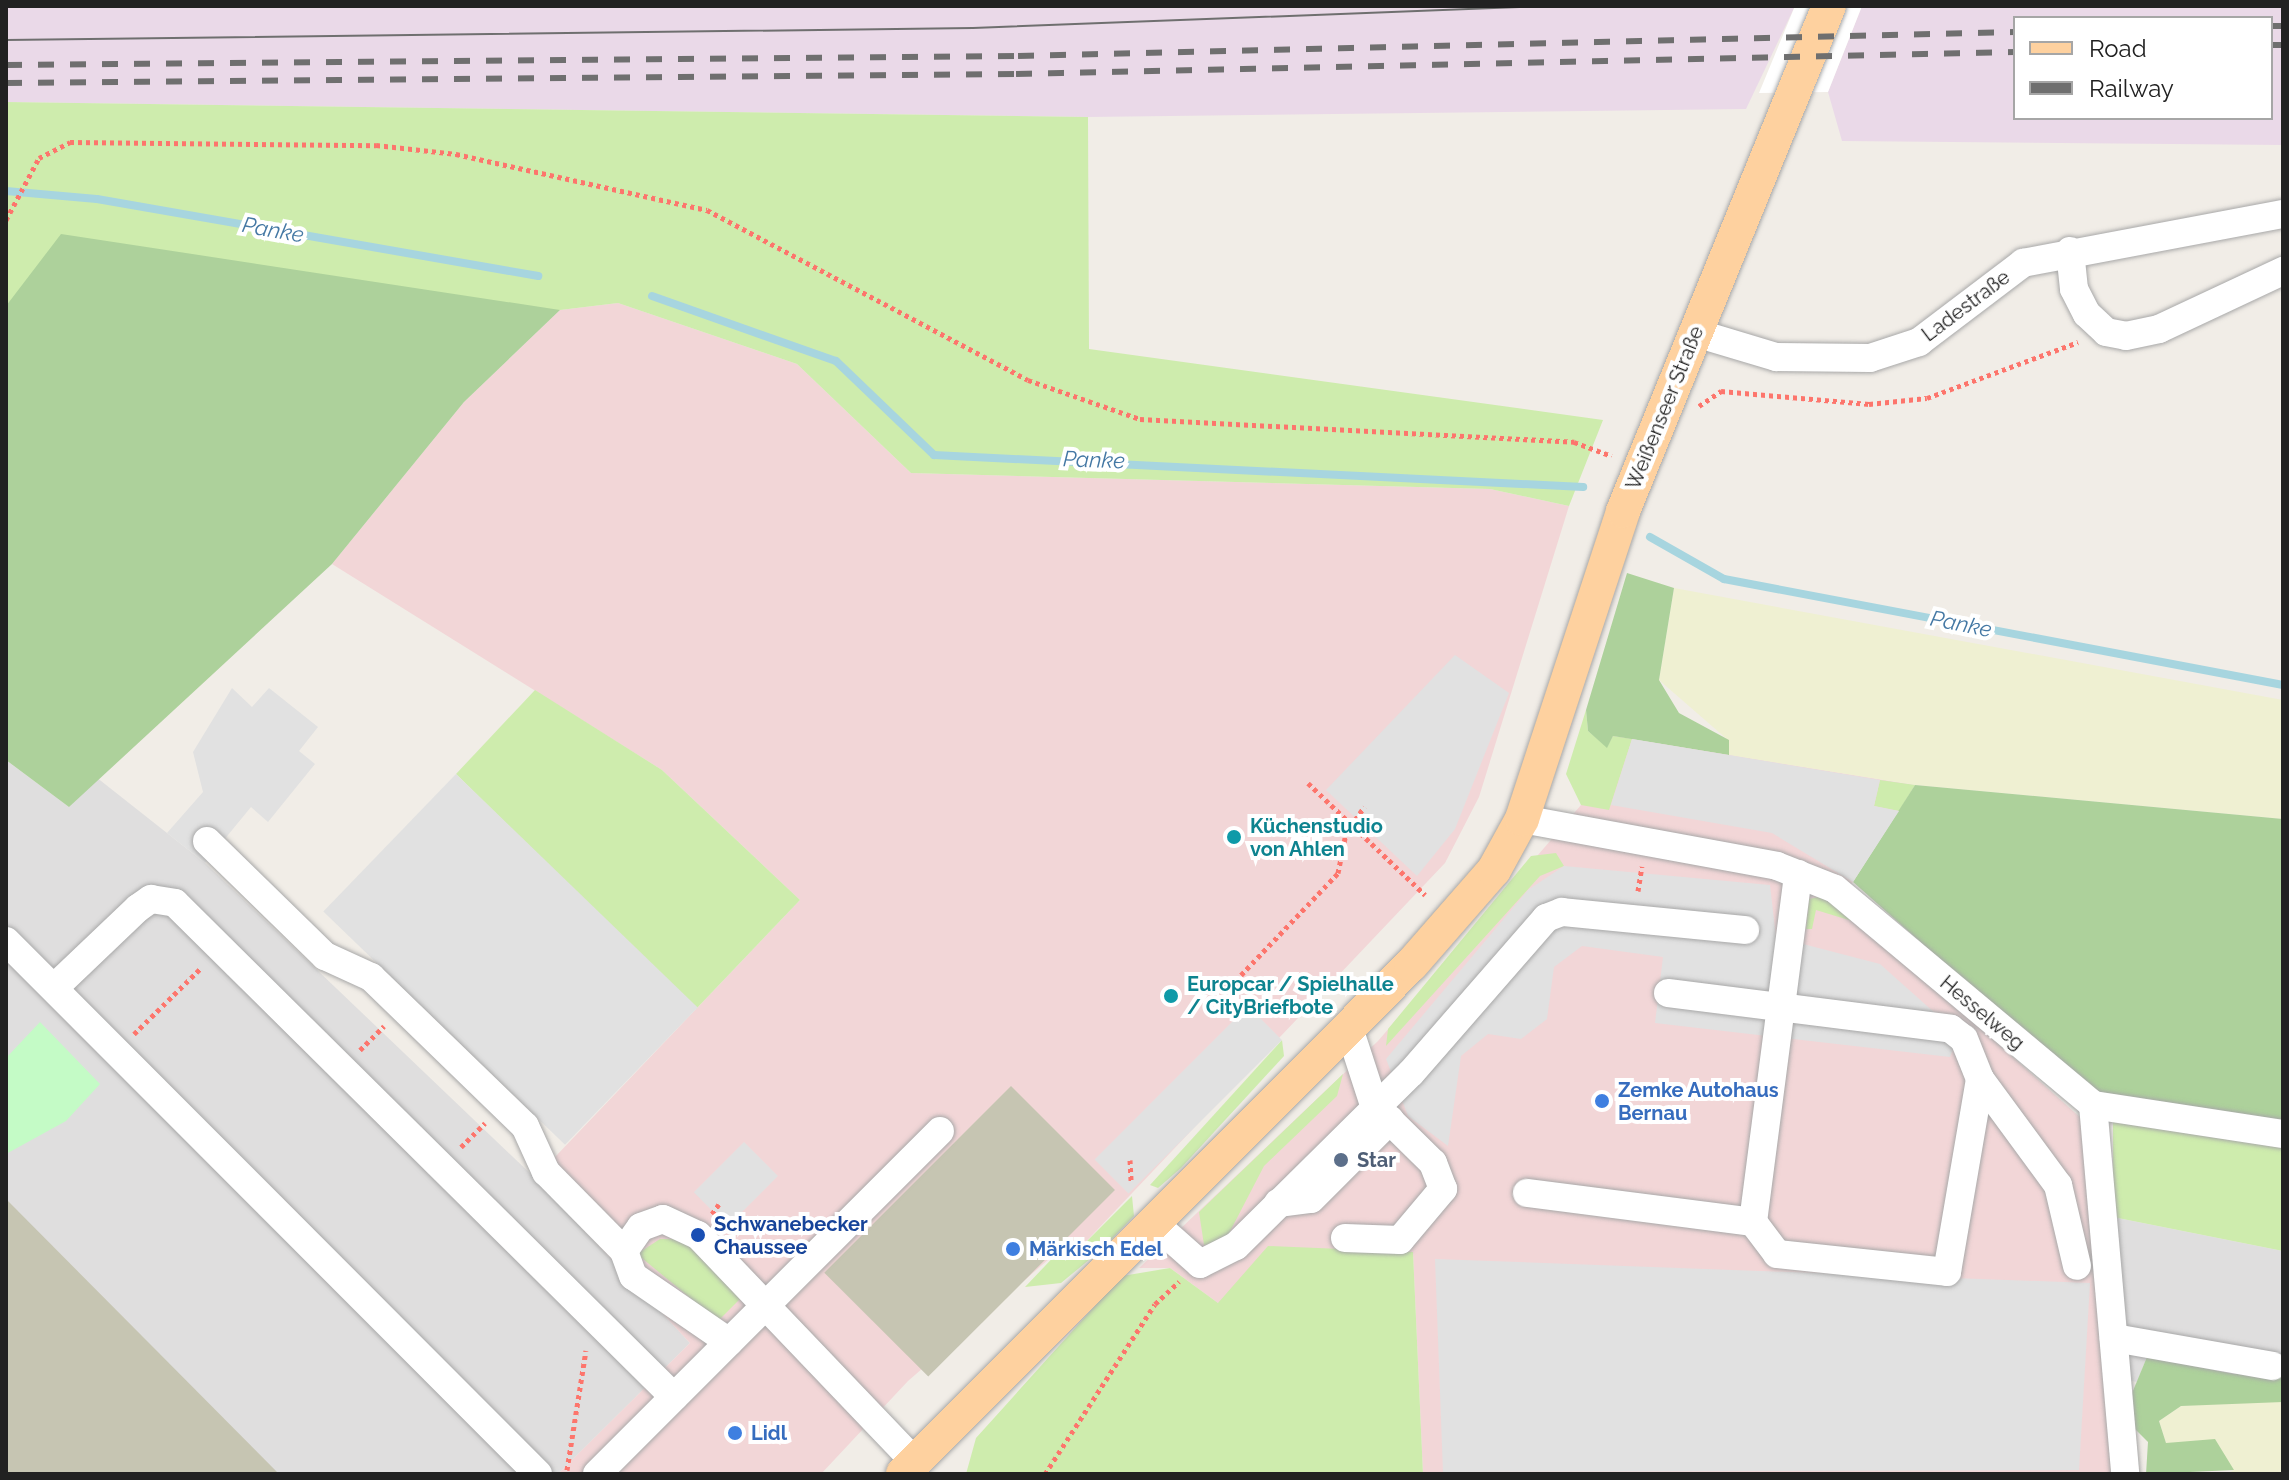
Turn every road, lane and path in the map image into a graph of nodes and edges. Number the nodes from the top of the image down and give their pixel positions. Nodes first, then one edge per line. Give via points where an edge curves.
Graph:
1 (1829, 6) edge
2 (2283, 214) edge
3 (8, 217) edge
4 (2070, 251) junction
5 (2283, 271) edge
6 (2106, 332) junction
7 (1696, 333) junction
8 (1692, 411) dead end
9 (1631, 463) junction
10 (1308, 783) dead end
11 (1364, 807) dead end
12 (1522, 819) junction
13 (1352, 825) junction
14 (207, 841) dead end
15 (1798, 874) junction
16 (1425, 895) dead end
17 (1745, 930) dead end
18 (6, 941) edge
19 (221, 947) junction
20 (1241, 975) dead end
21 (55, 987) junction
22 (1668, 993) dead end
23 (402, 1008) junction
24 (1780, 1008) junction
25 (1349, 1028) junction
26 (117, 1052) junction
27 (343, 1067) junction
28 (1980, 1079) junction
29 (503, 1105) junction
30 (2093, 1105) junction
31 (1382, 1112) junction
32 (940, 1131) dead end
33 (2283, 1134) edge
34 (1130, 1160) dead end
35 (443, 1166) junction
36 (1131, 1182) dead end
37 (1527, 1193) dead end
38 (1753, 1222) junction
39 (1155, 1224) junction
40 (1345, 1238) dead end
41 (624, 1251) junction
42 (1200, 1264) junction
43 (2077, 1266) dead end
44 (766, 1305) junction
45 (596, 1320) junction
46 (2114, 1338) junction
47 (729, 1342) junction
48 (2273, 1366) dead end
49 (674, 1397) junction
50 (913, 1470) edge
51 (538, 1474) edge
52 (567, 1474) edge
53 (597, 1474) edge
54 (1045, 1474) edge
55 (2125, 1474) edge

1 - 7 main road, Weißenseer Straße
2 - 4 street, Ladestraße
3 - 9 path via 31,171 51,149 70,142 376,145 456,154 707,210 1028,380 1125,415 1574,442
4 - 6 street via 2074,289
4 - 7 street, Ladestraße via 2023,263 1919,342 1870,358 1776,357
5 - 6 street via 2159,329
6 - 8 path via 1927,398 1869,404 1721,391
7 - 9 main road, Weißenseer Straße
9 - 12 main road, Weißenseer Straße
10 - 13 path
11 - 13 path
12 - 15 street, Hesselweg
12 - 25 main road via 1494,870
13 - 16 path
13 - 20 path via 1338,873
14 - 23 street via 325,956 371,977
15 - 24 street
15 - 30 street, Hesselweg via 1835,889
17 - 31 street via 1562,912 1546,918
18 - 21 street
19 - 21 street via 175,903 151,899
19 - 26 path
19 - 27 street
21 - 26 street
22 - 24 street
23 - 27 path
23 - 29 street
24 - 28 street via 1951,1029 1964,1039
24 - 38 street
25 - 31 street
25 - 39 main road
26 - 51 street
27 - 35 street
28 - 38 street via 1947,1272 1777,1254
28 - 43 street via 2058,1185
29 - 35 path
29 - 41 street via 525,1126 546,1172
30 - 33 street
30 - 46 street
31 - 40 street via 1433,1163 1443,1189 1400,1240
31 - 42 street via 1278,1203 1260,1233
32 - 44 street
34 - 36 path
35 - 45 street
37 - 38 street
39 - 42 street
39 - 50 main road
41 - 44 street via 650,1222 678,1223
41 - 47 street via 642,1285
42 - 54 path via 1155,1304
44 - 47 street
44 - 50 street
45 - 49 street
45 - 52 path
46 - 48 street
46 - 55 street
47 - 49 street
49 - 53 street

